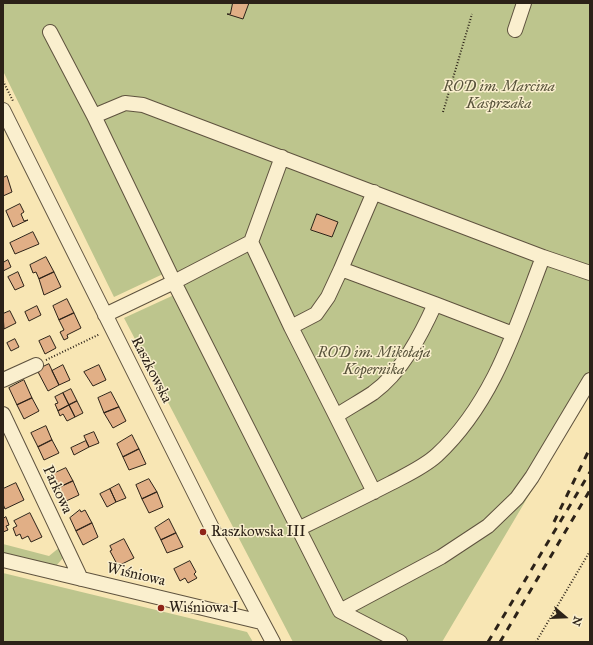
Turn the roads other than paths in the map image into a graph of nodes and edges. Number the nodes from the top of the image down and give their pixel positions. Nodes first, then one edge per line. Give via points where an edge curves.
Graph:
1 (524, 3) edge
2 (515, 30) dead end
3 (50, 32) dead end
4 (3, 110) edge
5 (94, 116) junction
6 (282, 158) junction
7 (374, 192) junction
8 (251, 242) junction
9 (543, 256) junction
10 (342, 269) junction
11 (590, 273) edge
12 (174, 282) junction
13 (435, 304) junction
14 (105, 315) junction
15 (291, 327) junction
16 (513, 334) junction
17 (36, 364) road end
18 (3, 380) edge
19 (590, 380) edge
20 (3, 414) edge
21 (336, 416) junction
22 (374, 492) junction
23 (298, 530) junction
24 (3, 560) edge
25 (81, 579) junction
26 (340, 611) junction
27 (261, 622) junction
28 (273, 642) edge
29 (400, 642) edge

1 - 2 street
3 - 5 street
4 - 14 street, Raszkowska
5 - 6 street via 125,103 143,105
5 - 12 street
6 - 7 street
6 - 8 street
7 - 9 street
7 - 10 street
8 - 12 street
8 - 15 street
9 - 11 street
9 - 16 street
10 - 13 street
10 - 15 street via 316,314
12 - 14 street
12 - 23 street
13 - 16 street
13 - 21 street via 404,361 374,392
14 - 27 street, Raszkowska
15 - 21 street
16 - 22 street via 500,369 486,395 461,428 437,455
17 - 18 street
19 - 26 street via 532,477 517,498 488,526 441,557
20 - 25 street, Parkowa
21 - 22 street
22 - 23 street
23 - 26 street
24 - 25 street, Wiśniowa
25 - 27 street, Wiśniowa
26 - 29 street
27 - 28 street, Raszkowska

